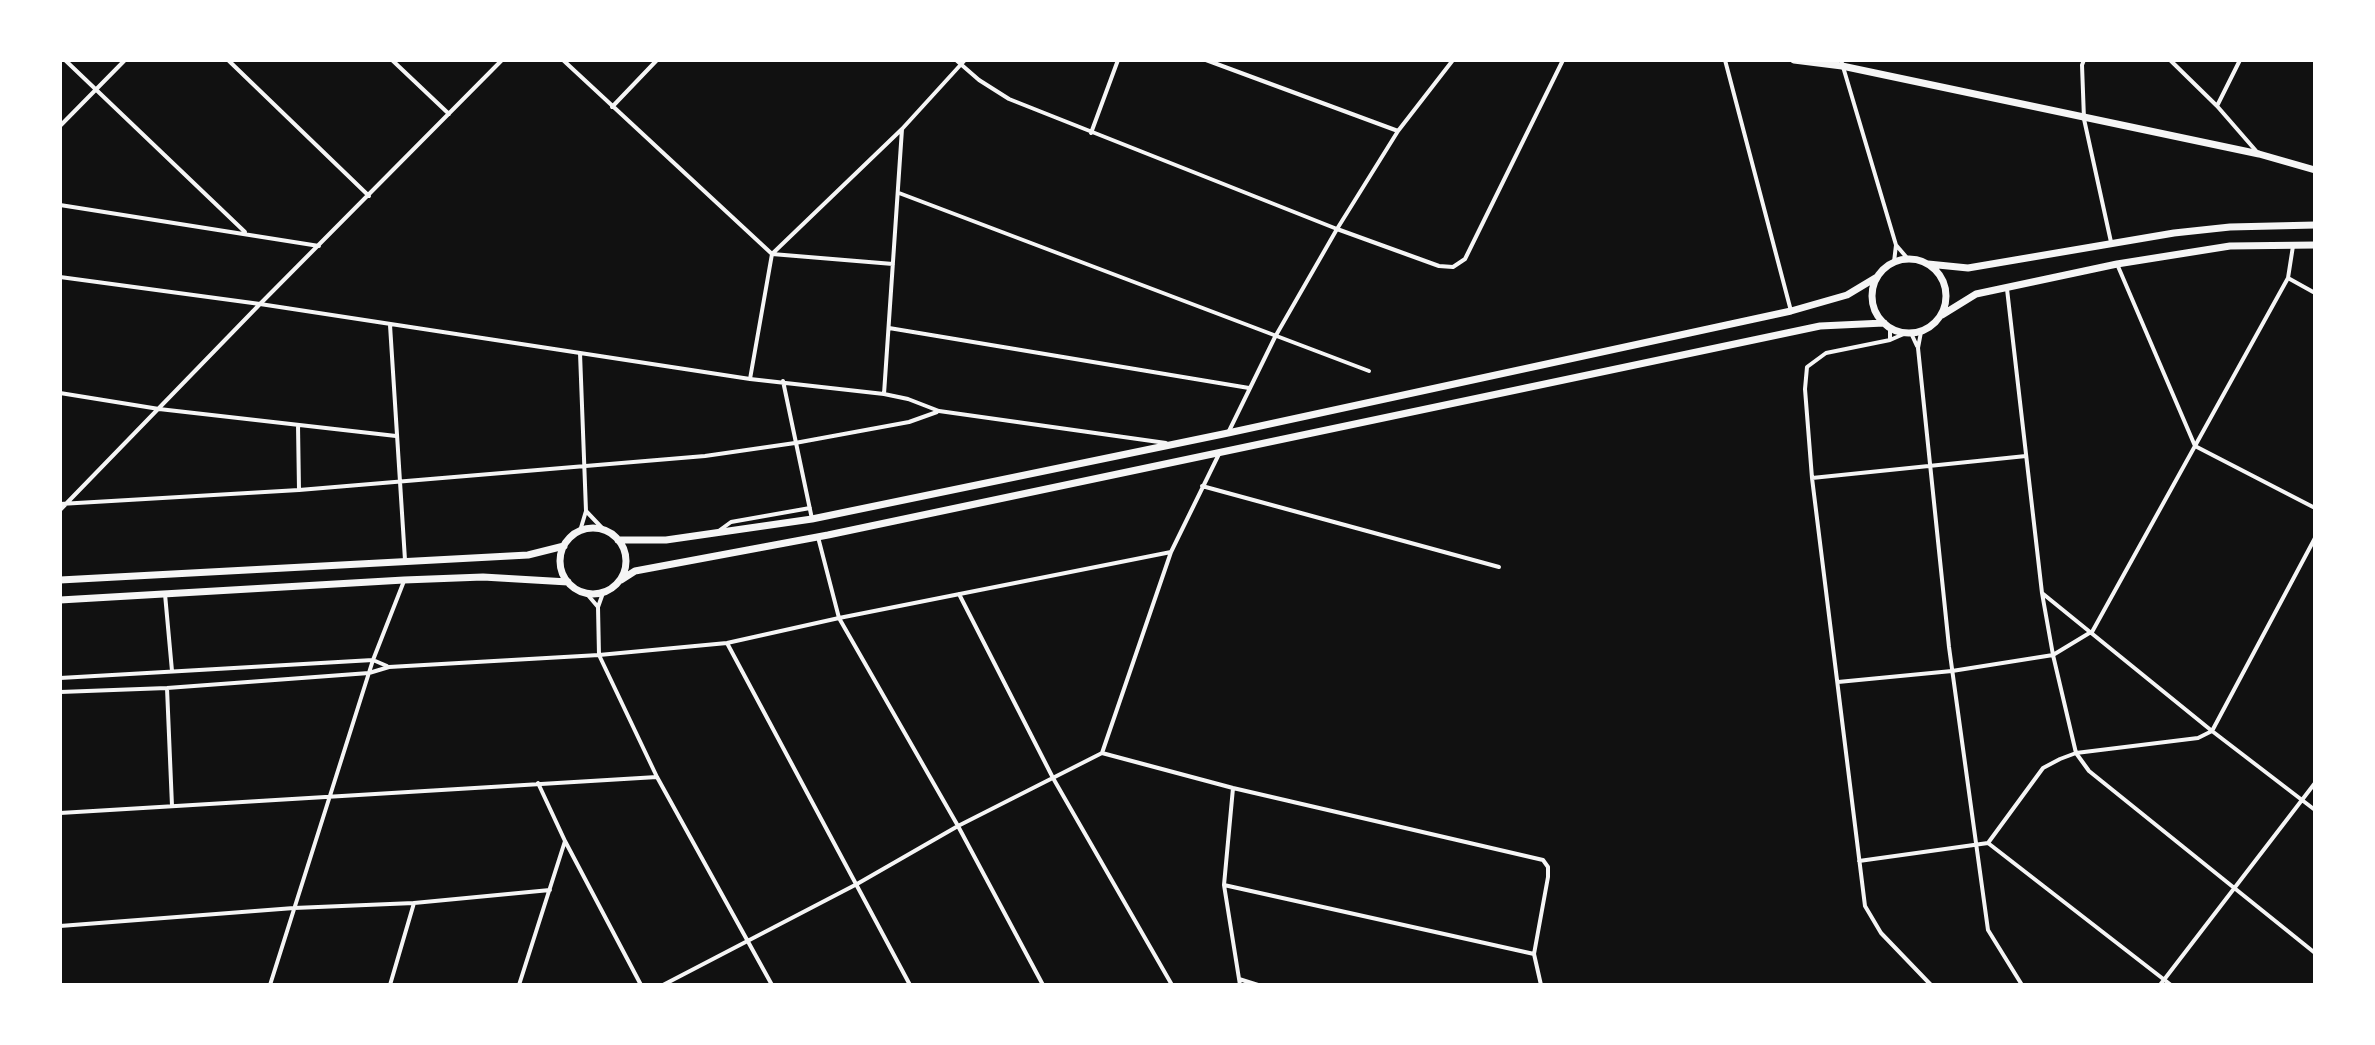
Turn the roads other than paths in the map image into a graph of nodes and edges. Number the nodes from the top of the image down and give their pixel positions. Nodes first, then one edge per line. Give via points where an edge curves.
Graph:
1 (65, 60) edge
2 (125, 60) edge
3 (228, 60) edge
4 (392, 60) edge
5 (502, 60) edge
6 (563, 60) edge
7 (657, 60) edge
8 (956, 60) edge
9 (965, 60) edge
10 (1118, 60) edge
11 (1206, 60) edge
12 (1453, 60) edge
13 (1563, 60) edge
14 (1725, 60) edge
15 (1794, 60) edge
16 (1830, 60) edge
17 (2084, 60) edge
18 (2170, 60) edge
19 (2240, 60) edge
20 (1841, 63) edge
21 (961, 65) junction
22 (95, 90) junction
23 (2217, 106) junction
24 (612, 107) junction
25 (449, 114) junction
26 (2084, 119) junction
27 (60, 126) edge
28 (902, 129) junction
29 (1398, 131) junction
30 (1091, 133) junction
31 (2259, 154) junction
32 (2315, 170) edge
33 (899, 193) junction
34 (369, 196) junction
35 (60, 205) edge
36 (2313, 224) edge
37 (1337, 229) junction
38 (246, 233) junction
39 (2111, 242) junction
40 (2294, 244) junction
41 (1896, 245) junction
42 (2315, 245) edge
43 (319, 246) junction
44 (772, 254) junction
45 (1908, 259) junction
46 (1894, 262) junction
47 (894, 264) junction
48 (1928, 264) junction
49 (2117, 264) junction
50 (60, 277) edge
51 (1877, 277) junction
52 (2288, 278) junction
53 (2007, 286) junction
54 (2315, 293) edge
55 (260, 304) junction
56 (1791, 311) junction
57 (1942, 315) junction
58 (390, 325) junction
59 (1887, 326) junction
60 (889, 328) junction
61 (1921, 332) junction
62 (1908, 333) junction
63 (1275, 337) junction
64 (1890, 340) junction
65 (1918, 348) junction
66 (580, 353) junction
67 (1369, 371) dead end
68 (750, 379) junction
69 (783, 381) junction
70 (1249, 388) junction
71 (60, 393) edge
72 (884, 394) junction
73 (159, 409) junction
74 (939, 411) junction
75 (298, 425) junction
76 (1228, 433) junction
77 (396, 436) junction
78 (795, 443) junction
79 (1169, 444) junction
80 (2195, 446) junction
81 (1219, 453) junction
82 (2026, 456) junction
83 (1929, 466) junction
84 (584, 468) junction
85 (1812, 478) junction
86 (399, 481) junction
87 (1202, 486) junction
88 (299, 490) junction
89 (67, 503) junction
90 (60, 504) edge
91 (810, 508) junction
92 (2315, 508) edge
93 (60, 510) edge
94 (586, 511) junction
95 (812, 519) junction
96 (604, 530) junction
97 (580, 531) junction
98 (716, 533) junction
99 (818, 537) junction
100 (2315, 538) edge
101 (618, 540) junction
102 (564, 546) junction
103 (1171, 552) junction
104 (405, 560) junction
105 (1499, 567) dead end
106 (60, 580) edge
107 (404, 580) junction
108 (621, 580) junction
109 (568, 582) junction
110 (603, 593) junction
111 (2042, 593) junction
112 (165, 594) junction
113 (587, 594) junction
114 (959, 594) junction
115 (60, 600) edge
116 (598, 607) junction
117 (839, 618) junction
118 (2092, 632) junction
119 (727, 643) junction
120 (599, 655) junction
121 (2053, 655) junction
122 (373, 660) junction
123 (389, 667) junction
124 (172, 671) junction
125 (1952, 671) junction
126 (369, 673) junction
127 (60, 678) edge
128 (1838, 682) junction
129 (167, 688) junction
130 (60, 692) edge
131 (2212, 731) junction
132 (1102, 753) junction
133 (2076, 753) junction
134 (657, 777) junction
135 (1053, 778) junction
136 (538, 783) junction
137 (2315, 783) edge
138 (1233, 788) junction
139 (329, 796) junction
140 (2301, 800) junction
141 (172, 806) junction
142 (2315, 810) edge
143 (60, 813) edge
144 (958, 826) junction
145 (565, 841) junction
146 (1988, 843) junction
147 (1976, 844) junction
148 (1859, 861) junction
149 (857, 884) junction
150 (1224, 885) junction
151 (2233, 888) junction
152 (550, 890) junction
153 (414, 903) junction
154 (294, 908) junction
155 (60, 926) edge
156 (750, 941) junction
157 (2315, 953) edge
158 (1534, 954) junction
159 (1239, 982) edge
160 (2162, 982) edge
161 (270, 985) edge
162 (390, 985) edge
163 (519, 985) edge
164 (641, 985) edge
165 (663, 985) edge
166 (772, 985) edge
167 (910, 985) edge
168 (1043, 985) edge
169 (1172, 985) edge
170 (1258, 985) edge
171 (1541, 985) edge
172 (1931, 985) edge
173 (2022, 985) edge
174 (2171, 985) edge

1 - 22 street
2 - 22 street
3 - 34 street
4 - 25 street
5 - 25 street
6 - 24 street
7 - 24 street
8 - 21 street
9 - 21 street
10 - 30 street
11 - 29 street
12 - 29 street
13 - 37 street via 1465,259 1453,267 1439,266
14 - 56 street
15 - 20 main road
16 - 20 main road
17 - 26 street
18 - 23 street
19 - 23 street
20 - 26 main road
20 - 41 street
21 - 28 street
21 - 30 street via 1009,99
22 - 27 street
22 - 38 street
23 - 31 street
24 - 44 street
25 - 34 street
26 - 31 main road
26 - 39 street
28 - 33 street
28 - 44 street
29 - 37 street
30 - 37 street
31 - 32 main road
33 - 47 street
33 - 63 street
34 - 43 street
35 - 38 street
36 - 39 main road via 2230,227
37 - 63 street
38 - 43 street
39 - 48 main road via 1968,268
40 - 42 main road
40 - 49 main road via 2230,246
40 - 52 street
41 - 45 street
41 - 46 street
43 - 55 street
44 - 47 street
44 - 68 street
45 - 46 main road
45 - 48 main road
46 - 51 main road
47 - 60 street
48 - 57 main road via 1944,280
49 - 53 main road
49 - 80 street
50 - 55 street
51 - 56 main road via 1847,295
51 - 59 main road via 1874,310
52 - 54 street
52 - 80 street
53 - 57 main road via 1976,294
53 - 82 street
55 - 58 street
55 - 73 street
56 - 76 main road
57 - 61 main road
58 - 66 street
58 - 77 street
59 - 62 main road
59 - 64 street
59 - 81 main road via 1820,326
60 - 70 street
60 - 72 street
61 - 62 main road
61 - 65 street
62 - 64 street
62 - 65 street
63 - 67 street
63 - 70 street
64 - 85 street via 1826,353 1807,367
65 - 83 street
66 - 68 street
66 - 84 street
68 - 69 street
69 - 72 street
69 - 78 street
70 - 76 street
71 - 73 street
72 - 74 street
73 - 75 street
73 - 89 street
74 - 78 street via 909,422
74 - 79 street
75 - 77 street
75 - 88 street
76 - 79 main road
77 - 86 street
78 - 84 street
78 - 91 street
79 - 95 main road
80 - 92 street
80 - 118 street
81 - 87 street
81 - 99 main road
82 - 83 street
82 - 111 street
83 - 85 street
83 - 125 street
84 - 86 street
84 - 94 street
85 - 128 street
86 - 88 street
86 - 104 street
87 - 103 street
87 - 105 street
88 - 89 street
89 - 90 street
89 - 93 street
91 - 95 street
91 - 98 street via 731,522
94 - 96 street
94 - 97 street
95 - 98 main road
96 - 97 main road
96 - 101 main road
97 - 102 main road
98 - 101 main road
99 - 108 main road via 635,571
99 - 117 street
100 - 131 street
101 - 108 main road via 626,559
102 - 104 main road via 528,555
102 - 109 main road via 560,565
103 - 114 street
103 - 132 street
104 - 106 main road
107 - 109 main road
107 - 112 main road
107 - 122 street
108 - 110 main road
109 - 113 main road
110 - 113 main road
110 - 116 street
111 - 118 street
111 - 121 street
112 - 115 main road
112 - 124 street
113 - 116 street
114 - 117 street
114 - 135 street
116 - 120 street
117 - 119 street
117 - 144 street
118 - 121 street
118 - 131 street
119 - 120 street
119 - 149 street
120 - 123 street
120 - 134 street
121 - 125 street
121 - 133 street
122 - 123 street
122 - 124 street
122 - 126 street
123 - 126 street
124 - 127 street
125 - 128 street
125 - 147 street
126 - 129 street
126 - 139 street
128 - 148 street
129 - 130 street
129 - 141 street
131 - 133 street via 2198,738
131 - 140 street
132 - 135 street
132 - 138 street
133 - 146 street via 2043,768
133 - 151 street via 2089,771
134 - 136 street
134 - 156 street
135 - 144 street
135 - 169 street
136 - 139 street
136 - 145 street
137 - 140 street
138 - 150 street
138 - 158 street via 1543,860 1548,867
139 - 141 street
139 - 154 street
140 - 142 street
140 - 151 street
141 - 143 street
144 - 149 street
144 - 168 street
145 - 152 street
145 - 164 street
146 - 147 street
146 - 160 street
147 - 148 street
147 - 173 street via 1988,930
148 - 172 street via 1865,906 1881,933
149 - 156 street
149 - 167 street
150 - 158 street
150 - 159 street
151 - 157 street
151 - 160 street
152 - 153 street
152 - 163 street
153 - 154 street
153 - 162 street
154 - 155 street
154 - 161 street
156 - 165 street
156 - 166 street
158 - 171 street
159 - 170 street
160 - 174 street

